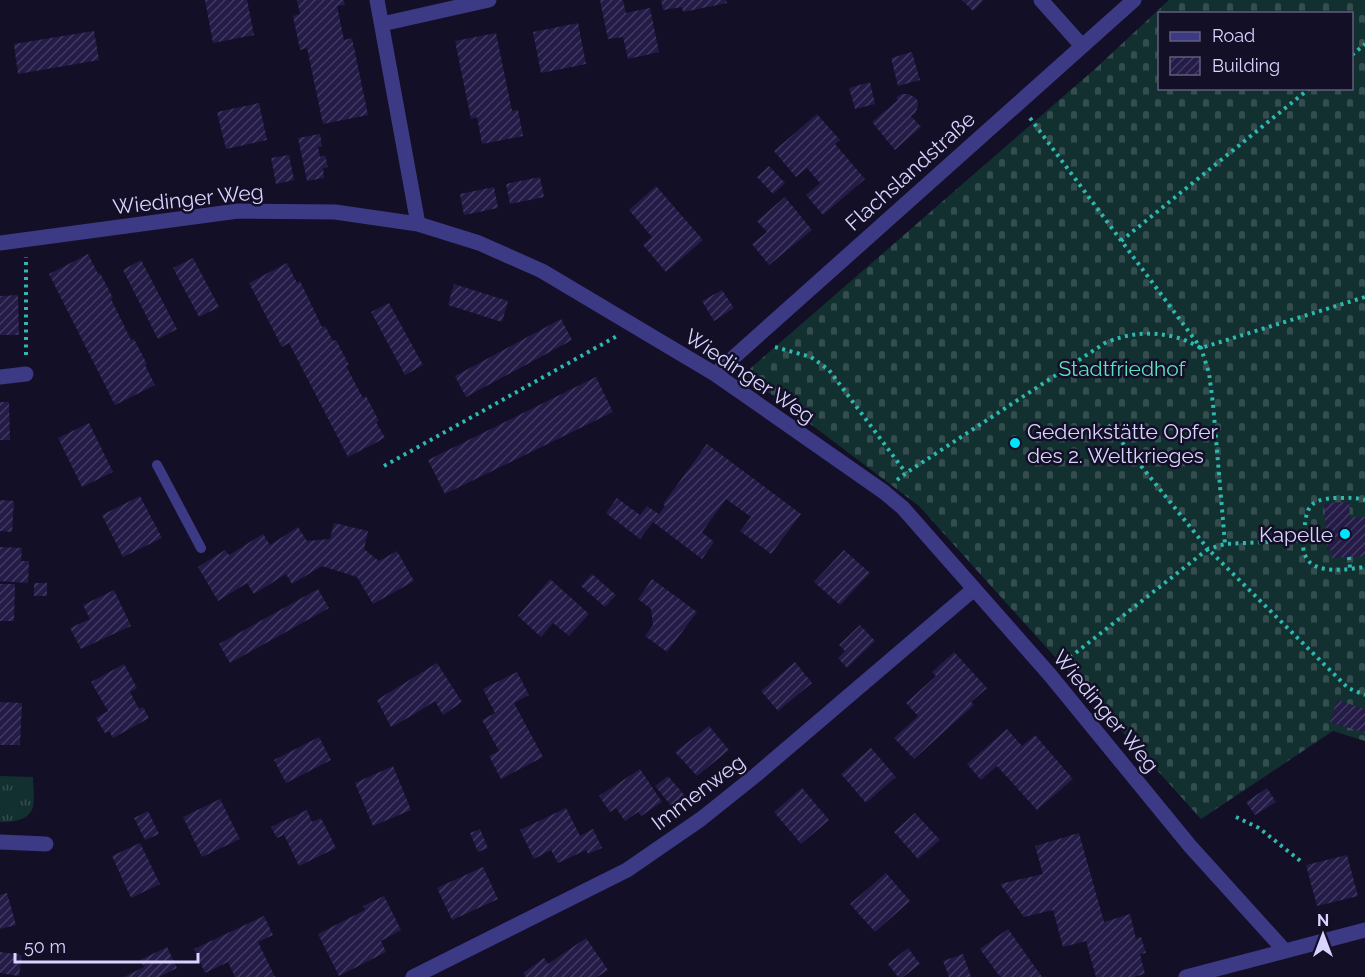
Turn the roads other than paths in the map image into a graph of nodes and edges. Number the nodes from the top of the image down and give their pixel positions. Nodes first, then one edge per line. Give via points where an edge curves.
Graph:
1 (377, 0) edge
2 (489, 0) edge
3 (1041, 0) edge
4 (1134, 0) edge
5 (382, 24) junction
6 (1082, 46) junction
7 (418, 224) junction
8 (0, 243) edge
9 (26, 374) road end
10 (715, 374) junction
11 (0, 377) edge
12 (157, 465) dead end
13 (201, 548) dead end
14 (974, 589) junction
15 (0, 842) edge
16 (46, 844) dead end
17 (1365, 930) edge
18 (1285, 951) junction
19 (413, 977) edge
20 (1186, 977) edge

1 - 5 street
2 - 5 street
3 - 6 street
4 - 6 street, Flachslandstraße
5 - 7 street
6 - 10 street, Flachslandstraße
7 - 8 street, Wiedinger Weg via 334,212 238,211
7 - 10 street, Wiedinger Weg via 479,243 542,271
9 - 11 street
10 - 14 street, Wiedinger Weg via 884,492 903,508
12 - 13 lane
14 - 18 street, Wiedinger Weg via 1190,846
14 - 19 street, Immenweg via 692,826 627,870
15 - 16 street
17 - 18 street
18 - 20 street

